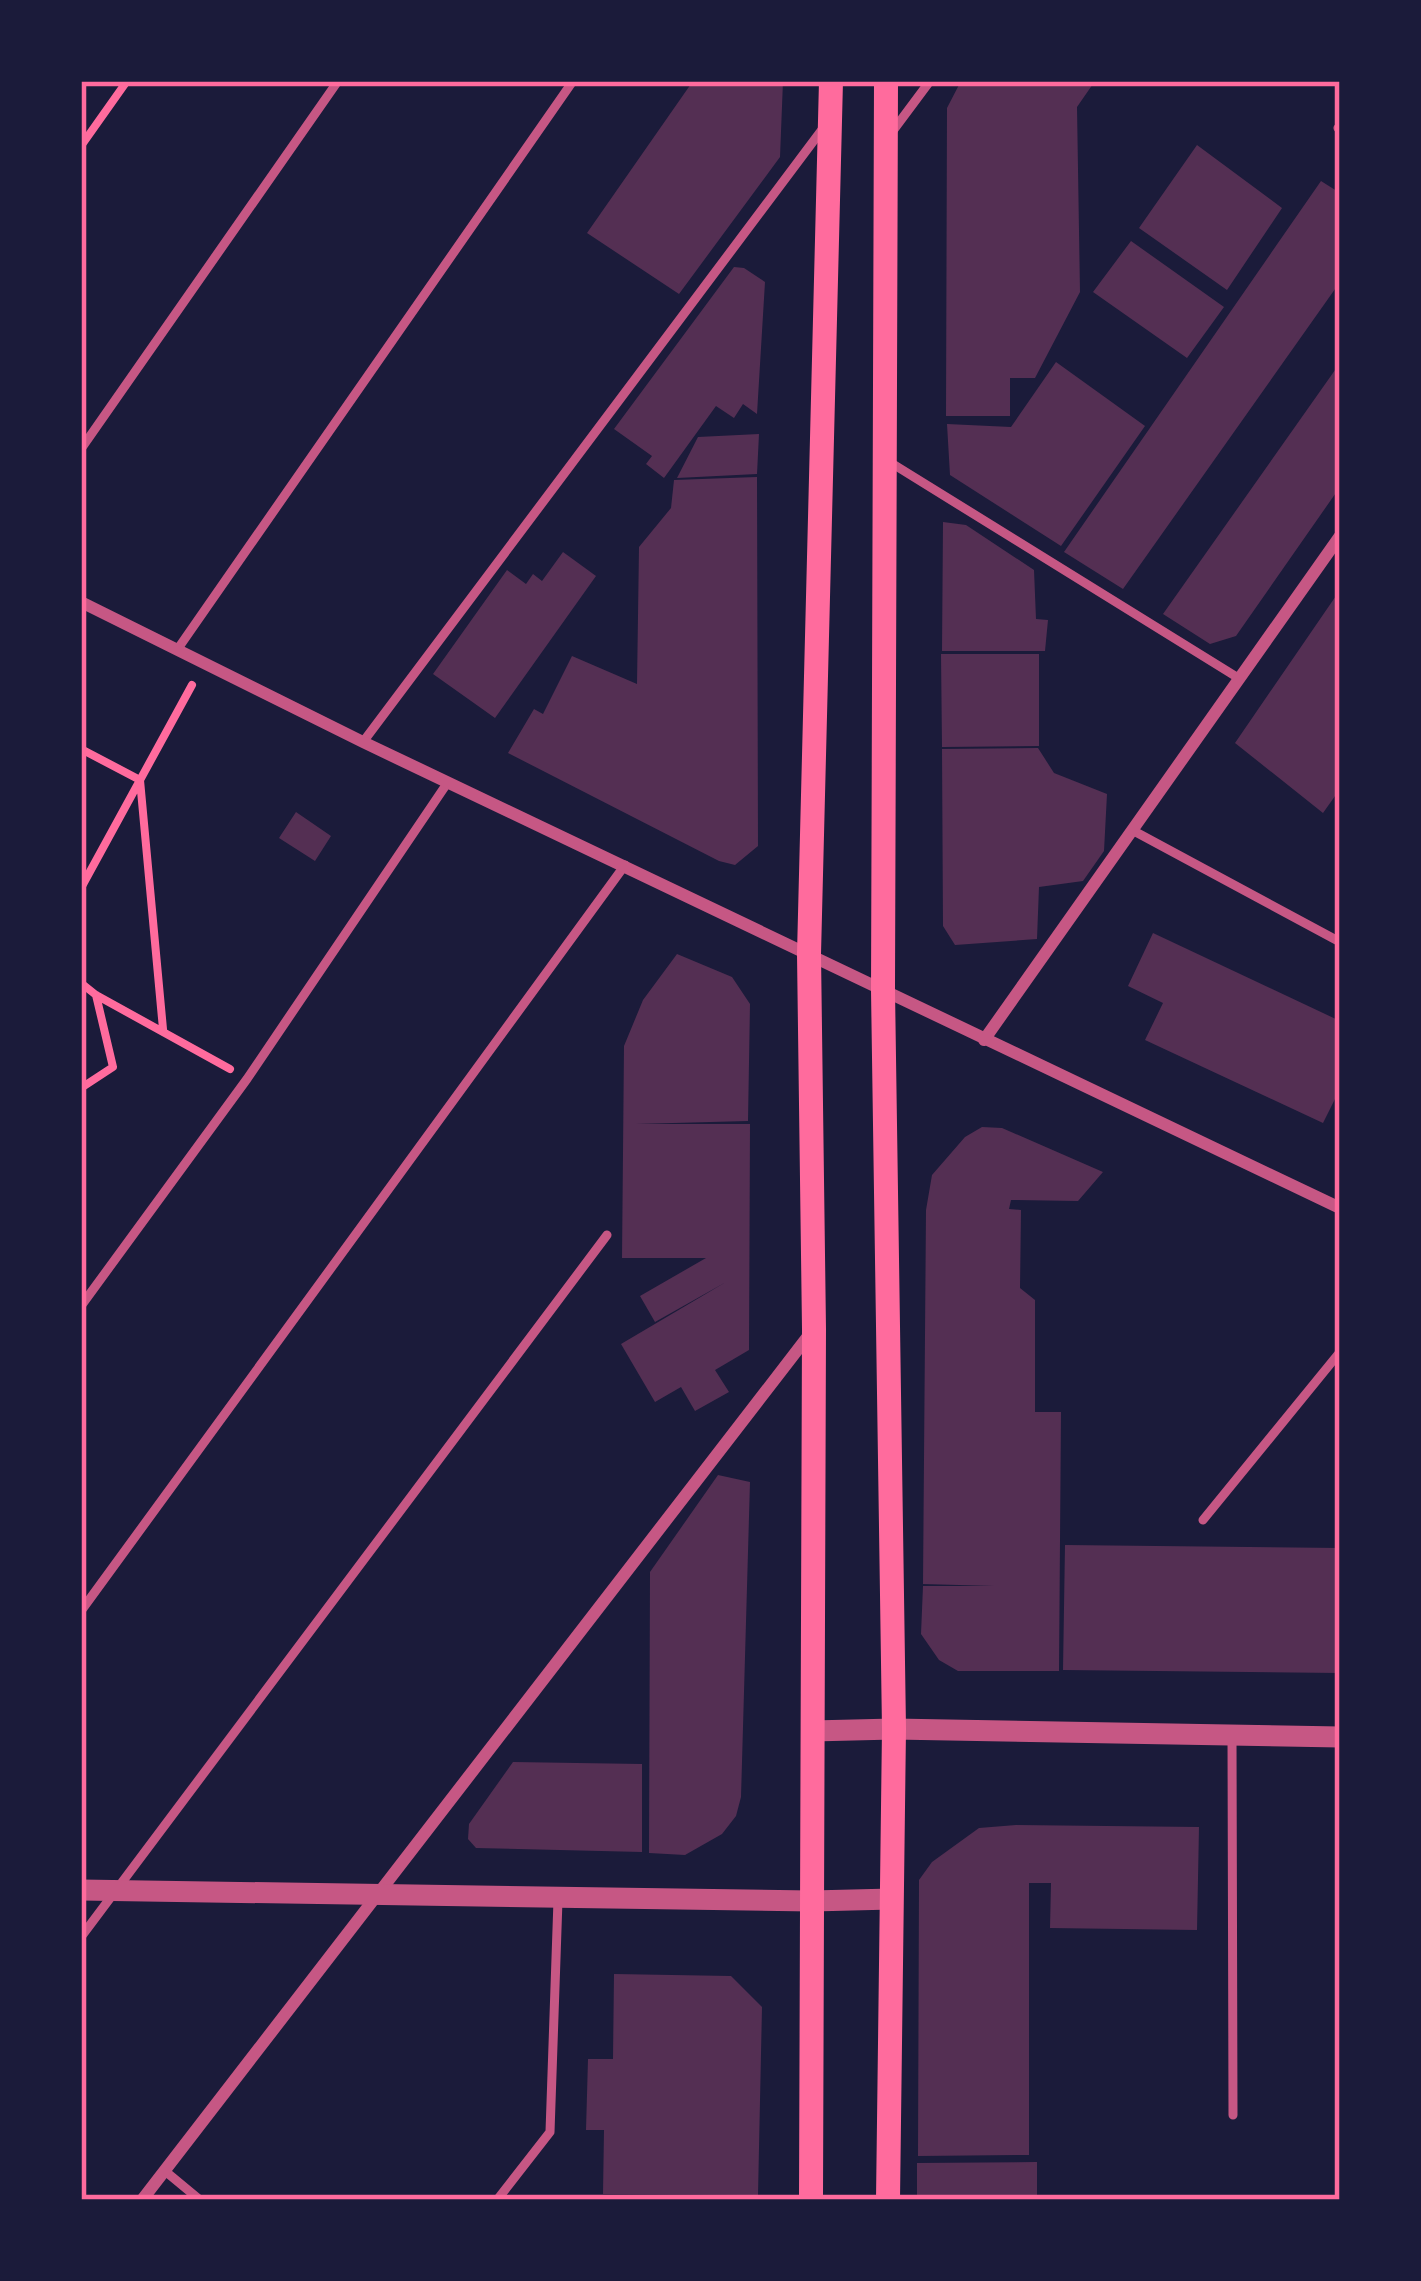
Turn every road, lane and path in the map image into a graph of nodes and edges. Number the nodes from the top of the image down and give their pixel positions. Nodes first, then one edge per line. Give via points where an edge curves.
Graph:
1 (127, 81) edge
2 (338, 81) edge
3 (574, 81) edge
4 (831, 81) edge
5 (886, 81) edge
6 (930, 81) edge
7 (831, 117) junction
8 (886, 141) junction
9 (81, 146) edge
10 (81, 449) edge
11 (883, 458) junction
12 (1340, 536) edge
13 (81, 602) edge
14 (177, 650) junction
15 (204, 662) junction
16 (1240, 679) junction
17 (363, 742) junction
18 (81, 749) edge
19 (140, 780) junction
20 (448, 782) junction
21 (1132, 830) junction
22 (625, 865) junction
23 (81, 888) edge
24 (1340, 942) edge
25 (809, 954) junction
26 (81, 983) edge
27 (883, 990) junction
28 (96, 995) junction
29 (163, 1029) junction
30 (984, 1040) junction
31 (247, 1079) junction
32 (81, 1088) edge
33 (1340, 1208) edge
34 (607, 1234) dead end
35 (84, 1300) edge
36 (814, 1329) junction
37 (1340, 1352) edge
38 (1202, 1520) dead end
39 (81, 1611) edge
40 (894, 1729) junction
41 (812, 1731) junction
42 (1232, 1734) junction
43 (1340, 1737) edge
44 (81, 1889) edge
45 (118, 1890) junction
46 (381, 1894) junction
47 (558, 1898) junction
48 (892, 1899) junction
49 (812, 1901) junction
50 (81, 1937) edge
51 (1233, 2115) dead end
52 (165, 2171) junction
53 (142, 2200) edge
54 (200, 2200) edge
55 (497, 2200) edge
56 (811, 2200) edge
57 (888, 2200) edge

1 - 9 path
2 - 10 lane
3 - 14 lane
4 - 7 main road
5 - 8 main road
6 - 8 lane
7 - 17 lane
7 - 25 main road
8 - 11 main road
11 - 16 lane
11 - 27 main road
12 - 16 street
13 - 14 street
14 - 15 street
15 - 17 street
15 - 19 path
16 - 21 street
17 - 20 street
18 - 19 path
19 - 23 path
19 - 29 path
20 - 22 street
20 - 31 lane
21 - 24 lane
21 - 30 street
22 - 25 street
22 - 39 lane
25 - 27 street
25 - 36 main road
26 - 28 path
27 - 30 street
27 - 40 main road
28 - 29 path
28 - 32 path via 113,1067
29 - 31 path
30 - 33 street
31 - 35 lane
34 - 45 lane
36 - 41 main road
36 - 46 street
37 - 38 lane
40 - 41 street
40 - 42 street
40 - 48 main road
41 - 49 main road
42 - 43 street
42 - 51 lane
44 - 45 street
45 - 46 street
45 - 50 lane
46 - 47 street
46 - 52 street
47 - 49 street
47 - 55 lane via 550,2132
48 - 49 street
48 - 57 main road
49 - 56 main road
52 - 53 street
52 - 54 lane

